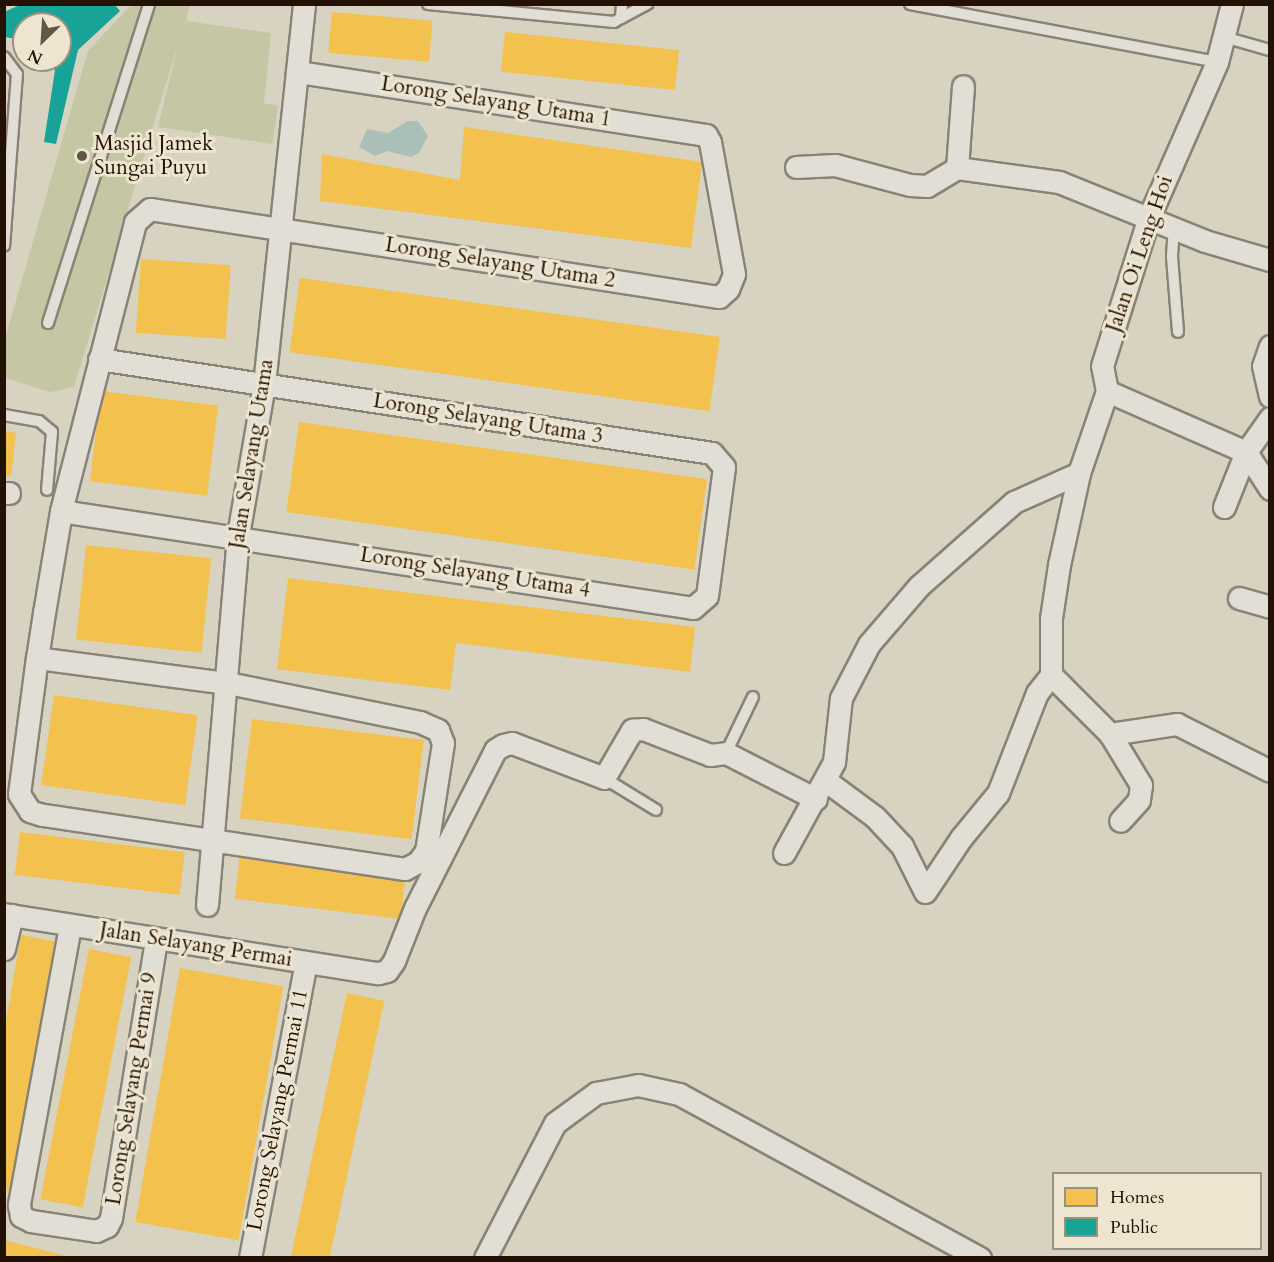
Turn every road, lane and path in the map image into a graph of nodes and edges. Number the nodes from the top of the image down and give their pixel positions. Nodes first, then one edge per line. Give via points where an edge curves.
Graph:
1 (149, 4) edge
2 (304, 4) edge
3 (428, 4) edge
4 (622, 4) edge
5 (647, 4) edge
6 (910, 4) edge
7 (1232, 4) edge
8 (621, 18) junction
9 (1224, 37) junction
10 (1269, 50) edge
11 (4, 57) edge
12 (1217, 62) junction
13 (297, 72) junction
14 (963, 86) dead end
15 (796, 167) dead end
16 (957, 168) junction
17 (1149, 217) junction
18 (1174, 227) junction
19 (280, 230) junction
20 (4, 246) edge
21 (1269, 260) edge
22 (719, 297) joint
23 (48, 323) dead end
24 (1179, 332) dead end
25 (1269, 346) edge
26 (99, 359) junction
27 (264, 385) junction
28 (1107, 392) junction
29 (1269, 396) edge
30 (4, 415) edge
31 (1269, 418) edge
32 (1246, 452) junction
33 (1079, 473) junction
34 (1269, 489) edge
35 (47, 490) dead end
36 (1224, 507) dead end
37 (61, 512) junction
38 (238, 535) junction
39 (707, 596) joint
40 (1239, 598) dead end
41 (1269, 607) edge
42 (37, 657) junction
43 (1051, 675) junction
44 (228, 683) junction
45 (753, 697) dead end
46 (1110, 734) junction
47 (726, 753) junction
48 (1269, 771) edge
49 (604, 778) junction
50 (825, 780) junction
51 (816, 799) junction
52 (656, 810) dead end
53 (1120, 820) dead end
54 (213, 838) junction
55 (784, 853) dead end
56 (207, 905) dead end
57 (8, 915) edge
58 (70, 926) junction
59 (156, 939) junction
60 (4, 949) edge
61 (306, 962) junction
62 (249, 1257) edge
63 (485, 1257) edge
64 (980, 1257) edge

1 - 23 lane
2 - 13 street, Jalan Selayang Utama
3 - 8 lane via 592,22
4 - 8 lane
5 - 8 lane
6 - 12 lane
7 - 9 street, Jalan Oi Leng Hoi
9 - 10 lane
9 - 12 street, Jalan Oi Leng Hoi
11 - 20 lane via 17,74
12 - 17 street, Jalan Oi Leng Hoi
13 - 19 street, Jalan Selayang Utama
13 - 22 street, Lorong Selayang Utama 1 via 706,135 711,142 734,274 728,290
14 - 16 street
15 - 16 street via 820,163 927,186
16 - 17 street via 1059,182
17 - 18 street
17 - 28 street, Jalan Oi Leng Hoi via 1102,366
18 - 21 street
18 - 24 lane via 1172,257
19 - 22 street, Lorong Selayang Utama 2
19 - 26 street, Lorong Selayang Utama 2 via 150,209 135,222
19 - 27 street, Jalan Selayang Utama
25 - 29 street via 1263,366
26 - 27 street, Lorong Selayang Utama 3
26 - 37 street
27 - 38 street, Jalan Selayang Utama
27 - 39 street, Lorong Selayang Utama 3 via 712,453 724,467
28 - 32 street
28 - 33 street, Jalan Oi Leng Hoi
30 - 35 lane via 39,421 52,432
31 - 32 street
32 - 34 street
32 - 36 street
33 - 43 street, Jalan Oi Leng Hoi via 1051,618
33 - 50 street via 1014,502 919,586 869,644 842,698 834,762
37 - 38 street, Lorong Selayang Utama 4
37 - 42 street
38 - 39 street, Lorong Selayang Utama 4 via 693,608
38 - 44 street, Jalan Selayang Utama
40 - 41 street
42 - 44 street
42 - 54 street via 20,794 30,811
43 - 46 street
43 - 50 street via 1037,693 998,793 961,838 925,892 902,846 875,817
44 - 54 street, Jalan Selayang Utama
44 - 54 street via 420,722 438,730 443,743 426,851 418,862 405,869
45 - 47 lane
46 - 48 street via 1177,724
46 - 53 street via 1141,784 1139,800
47 - 49 street via 710,755 638,728 632,730
47 - 51 street
49 - 52 lane
49 - 61 street, Jalan Selayang Permai via 512,743 495,750 387,971
50 - 51 street
51 - 55 street
54 - 56 street, Jalan Selayang Utama
57 - 58 street, Jalan Selayang Permai
57 - 60 street
58 - 59 street, Jalan Selayang Permai
58 - 59 street, Lorong Selayang Permai 9 via 19,1205 21,1216 31,1221 96,1231 107,1226 111,1218
59 - 61 street, Jalan Selayang Permai
61 - 62 street, Lorong Selayang Permai 11
63 - 64 street via 555,1124 596,1093 638,1085 679,1094

